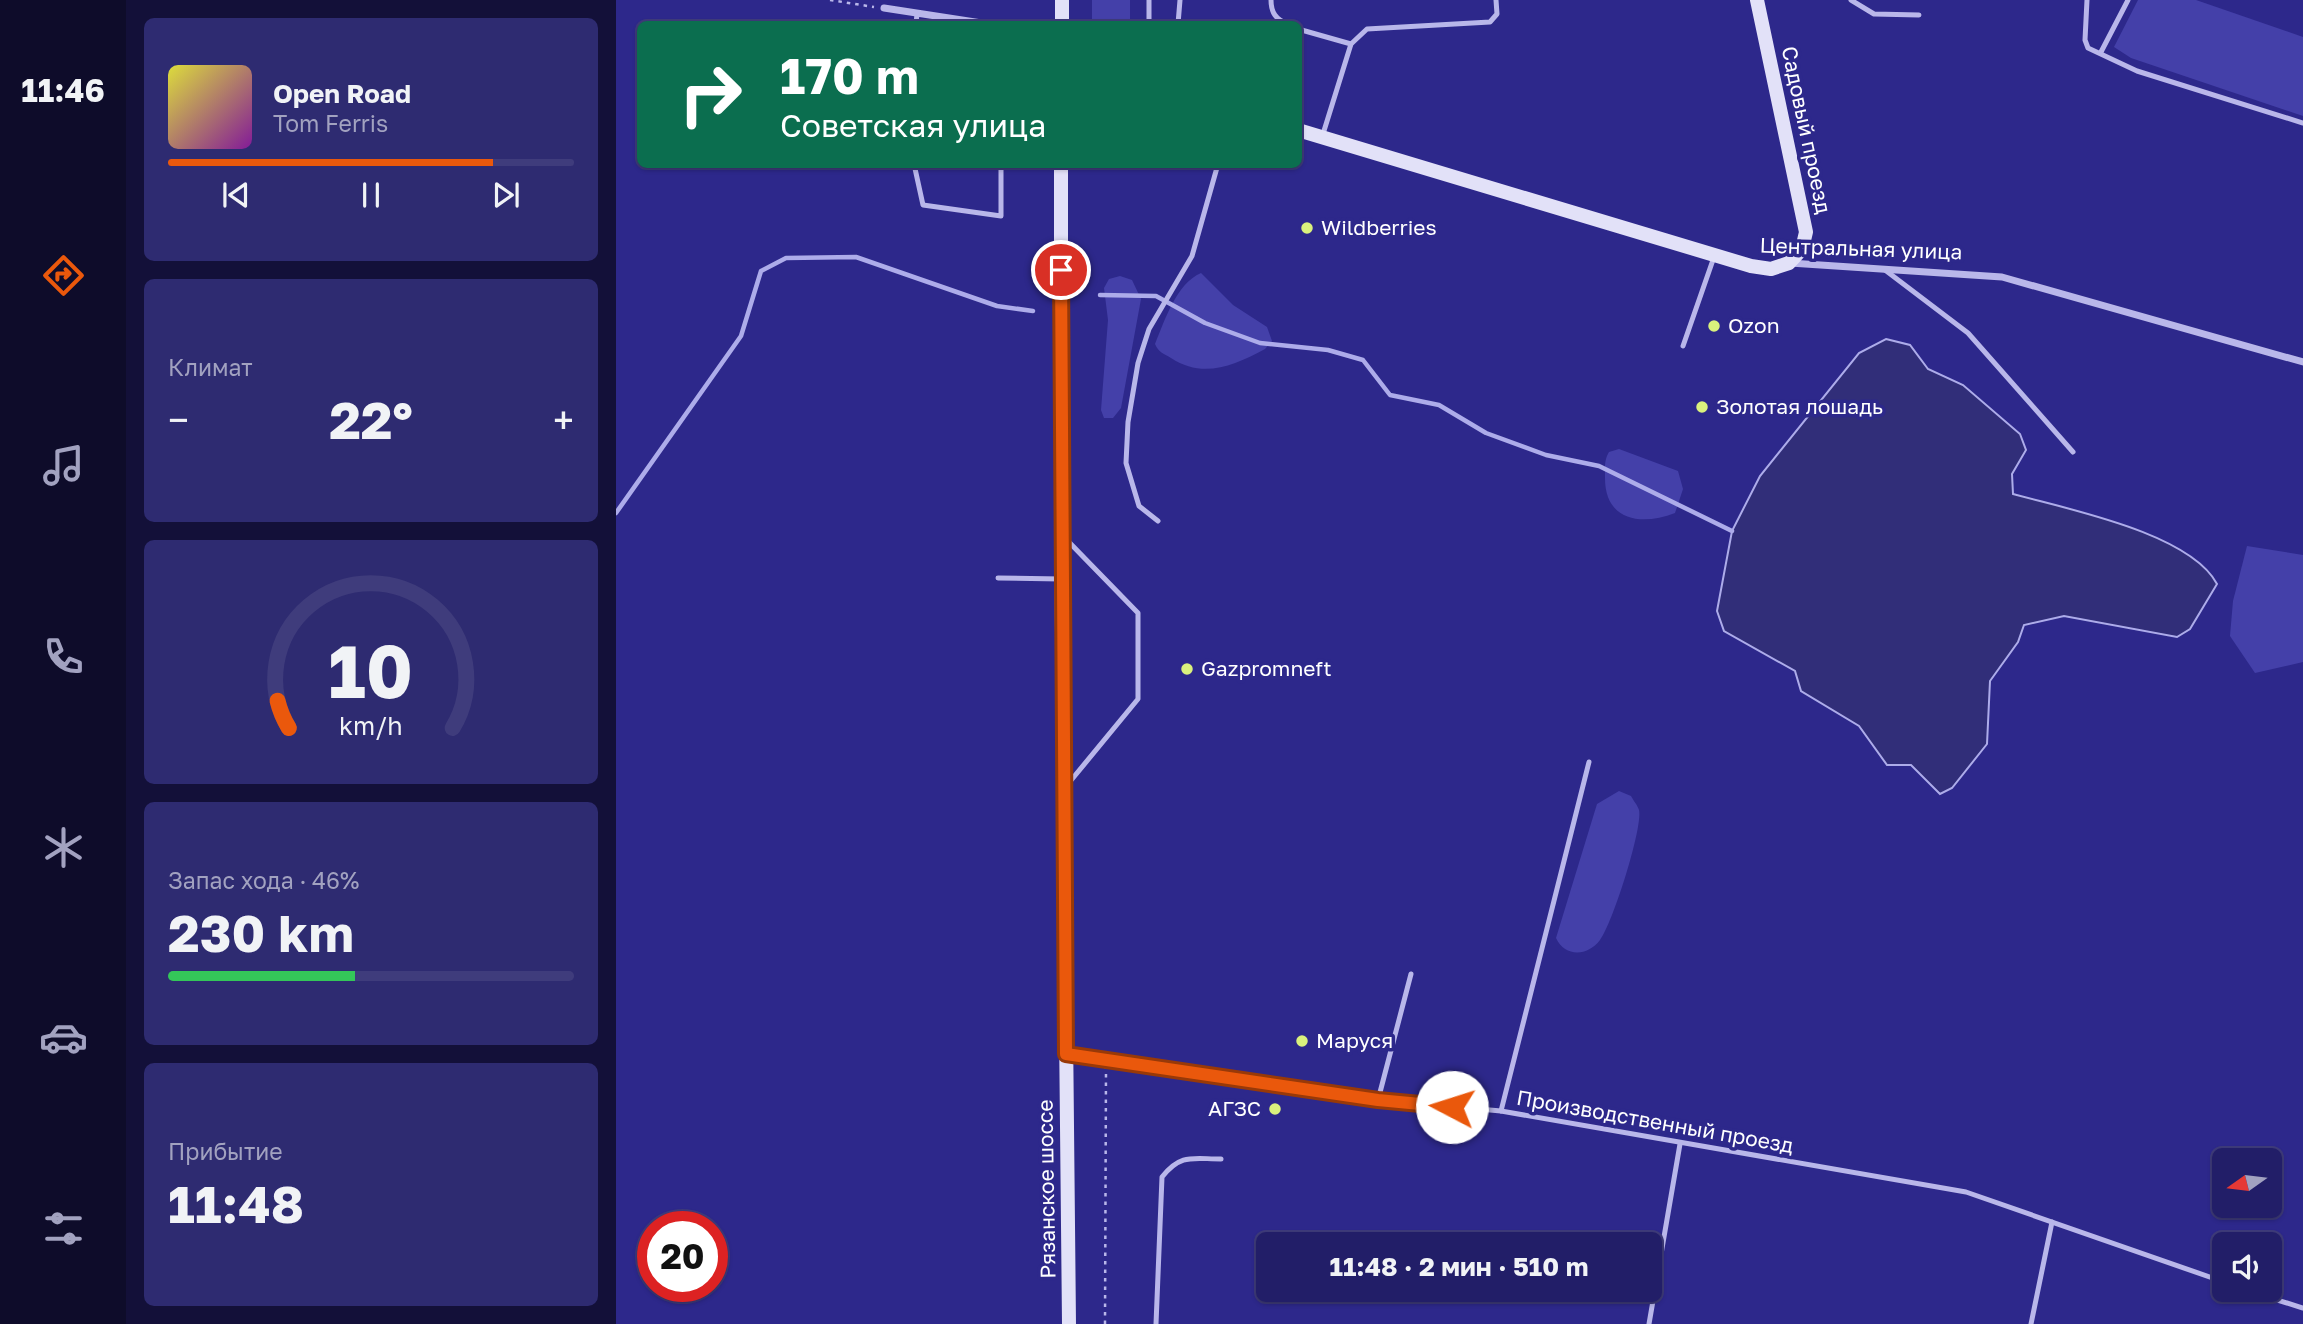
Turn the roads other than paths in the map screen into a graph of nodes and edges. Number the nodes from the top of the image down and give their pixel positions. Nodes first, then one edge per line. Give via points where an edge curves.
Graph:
1 (1062, 0) edge
2 (1149, 0) edge
3 (1180, 0) edge
4 (1271, 0) edge
5 (1496, 0) edge
6 (1757, 0) edge
7 (1851, 0) edge
8 (2087, 0) edge
9 (2128, 0) edge
10 (884, 8) road end
11 (917, 14) junction
12 (1919, 15) dead end
13 (916, 21) edge
14 (967, 21) edge
15 (1062, 21) edge
16 (1149, 21) edge
17 (1178, 21) edge
18 (1280, 21) edge
19 (1302, 30) edge
20 (1351, 44) junction
21 (2101, 52) junction
22 (2303, 123) edge
23 (1302, 131) edge
24 (1322, 138) junction
25 (916, 168) edge
26 (1001, 168) edge
27 (1062, 168) edge
28 (1216, 168) edge
29 (1715, 256) junction
30 (1789, 263) junction
31 (1883, 269) junction
32 (1683, 346) dead end
33 (2303, 362) edge
34 (2073, 452) dead end
35 (1158, 521) dead end
36 (1061, 534) junction
37 (998, 578) dead end
38 (1062, 579) junction
39 (1589, 762) dead end
40 (1066, 786) junction
41 (1411, 974) dead end
42 (1066, 1054) junction
43 (1378, 1100) junction
44 (1501, 1111) junction
45 (1680, 1144) junction
46 (1221, 1159) dead end
47 (2052, 1222) junction
48 (2212, 1278) edge
49 (2282, 1301) edge
50 (2303, 1308) edge
51 (1069, 1324) edge
52 (1156, 1324) edge
53 (1649, 1324) edge
54 (2031, 1324) edge

1 - 15 main road
2 - 16 lane
3 - 17 lane
4 - 18 lane via 1271,9
5 - 20 lane via 1497,14 1490,22 1376,26
6 - 30 main road, Садовый проезд via 1807,232 1802,249
7 - 12 lane via 1874,13
8 - 21 lane via 2085,40 2088,48
9 - 21 lane
10 - 11 street
11 - 13 lane
11 - 14 street
19 - 20 lane
20 - 24 lane
21 - 22 lane via 2137,71
23 - 24 main road, Центральная улица
24 - 29 main road, Центральная улица
25 - 26 lane via 923,205 1001,216
27 - 36 main road, Рязанское шоссе
28 - 35 lane via 1192,256 1149,329 1128,422 1126,463 1139,506
29 - 30 main road, Центральная улица via 1771,269
29 - 32 lane
30 - 31 street, Центральная улица
31 - 33 street, Центральная улица via 2002,277
31 - 34 lane via 1968,333
36 - 38 main road, Рязанское шоссе
36 - 40 lane via 1138,613 1138,699
37 - 38 lane
38 - 40 main road, Рязанское шоссе
39 - 44 lane
40 - 42 main road, Рязанское шоссе
41 - 43 lane
42 - 43 lane, Производственный проезд
42 - 51 main road, Рязанское шоссе
43 - 44 lane, Производственный проезд
44 - 45 lane, Производственный проезд
45 - 47 lane, Производственный проезд via 1966,1192
45 - 53 lane
46 - 52 lane via 1185,1158 1173,1163 1162,1177
47 - 48 lane, Производственный проезд
47 - 54 lane
49 - 50 lane

